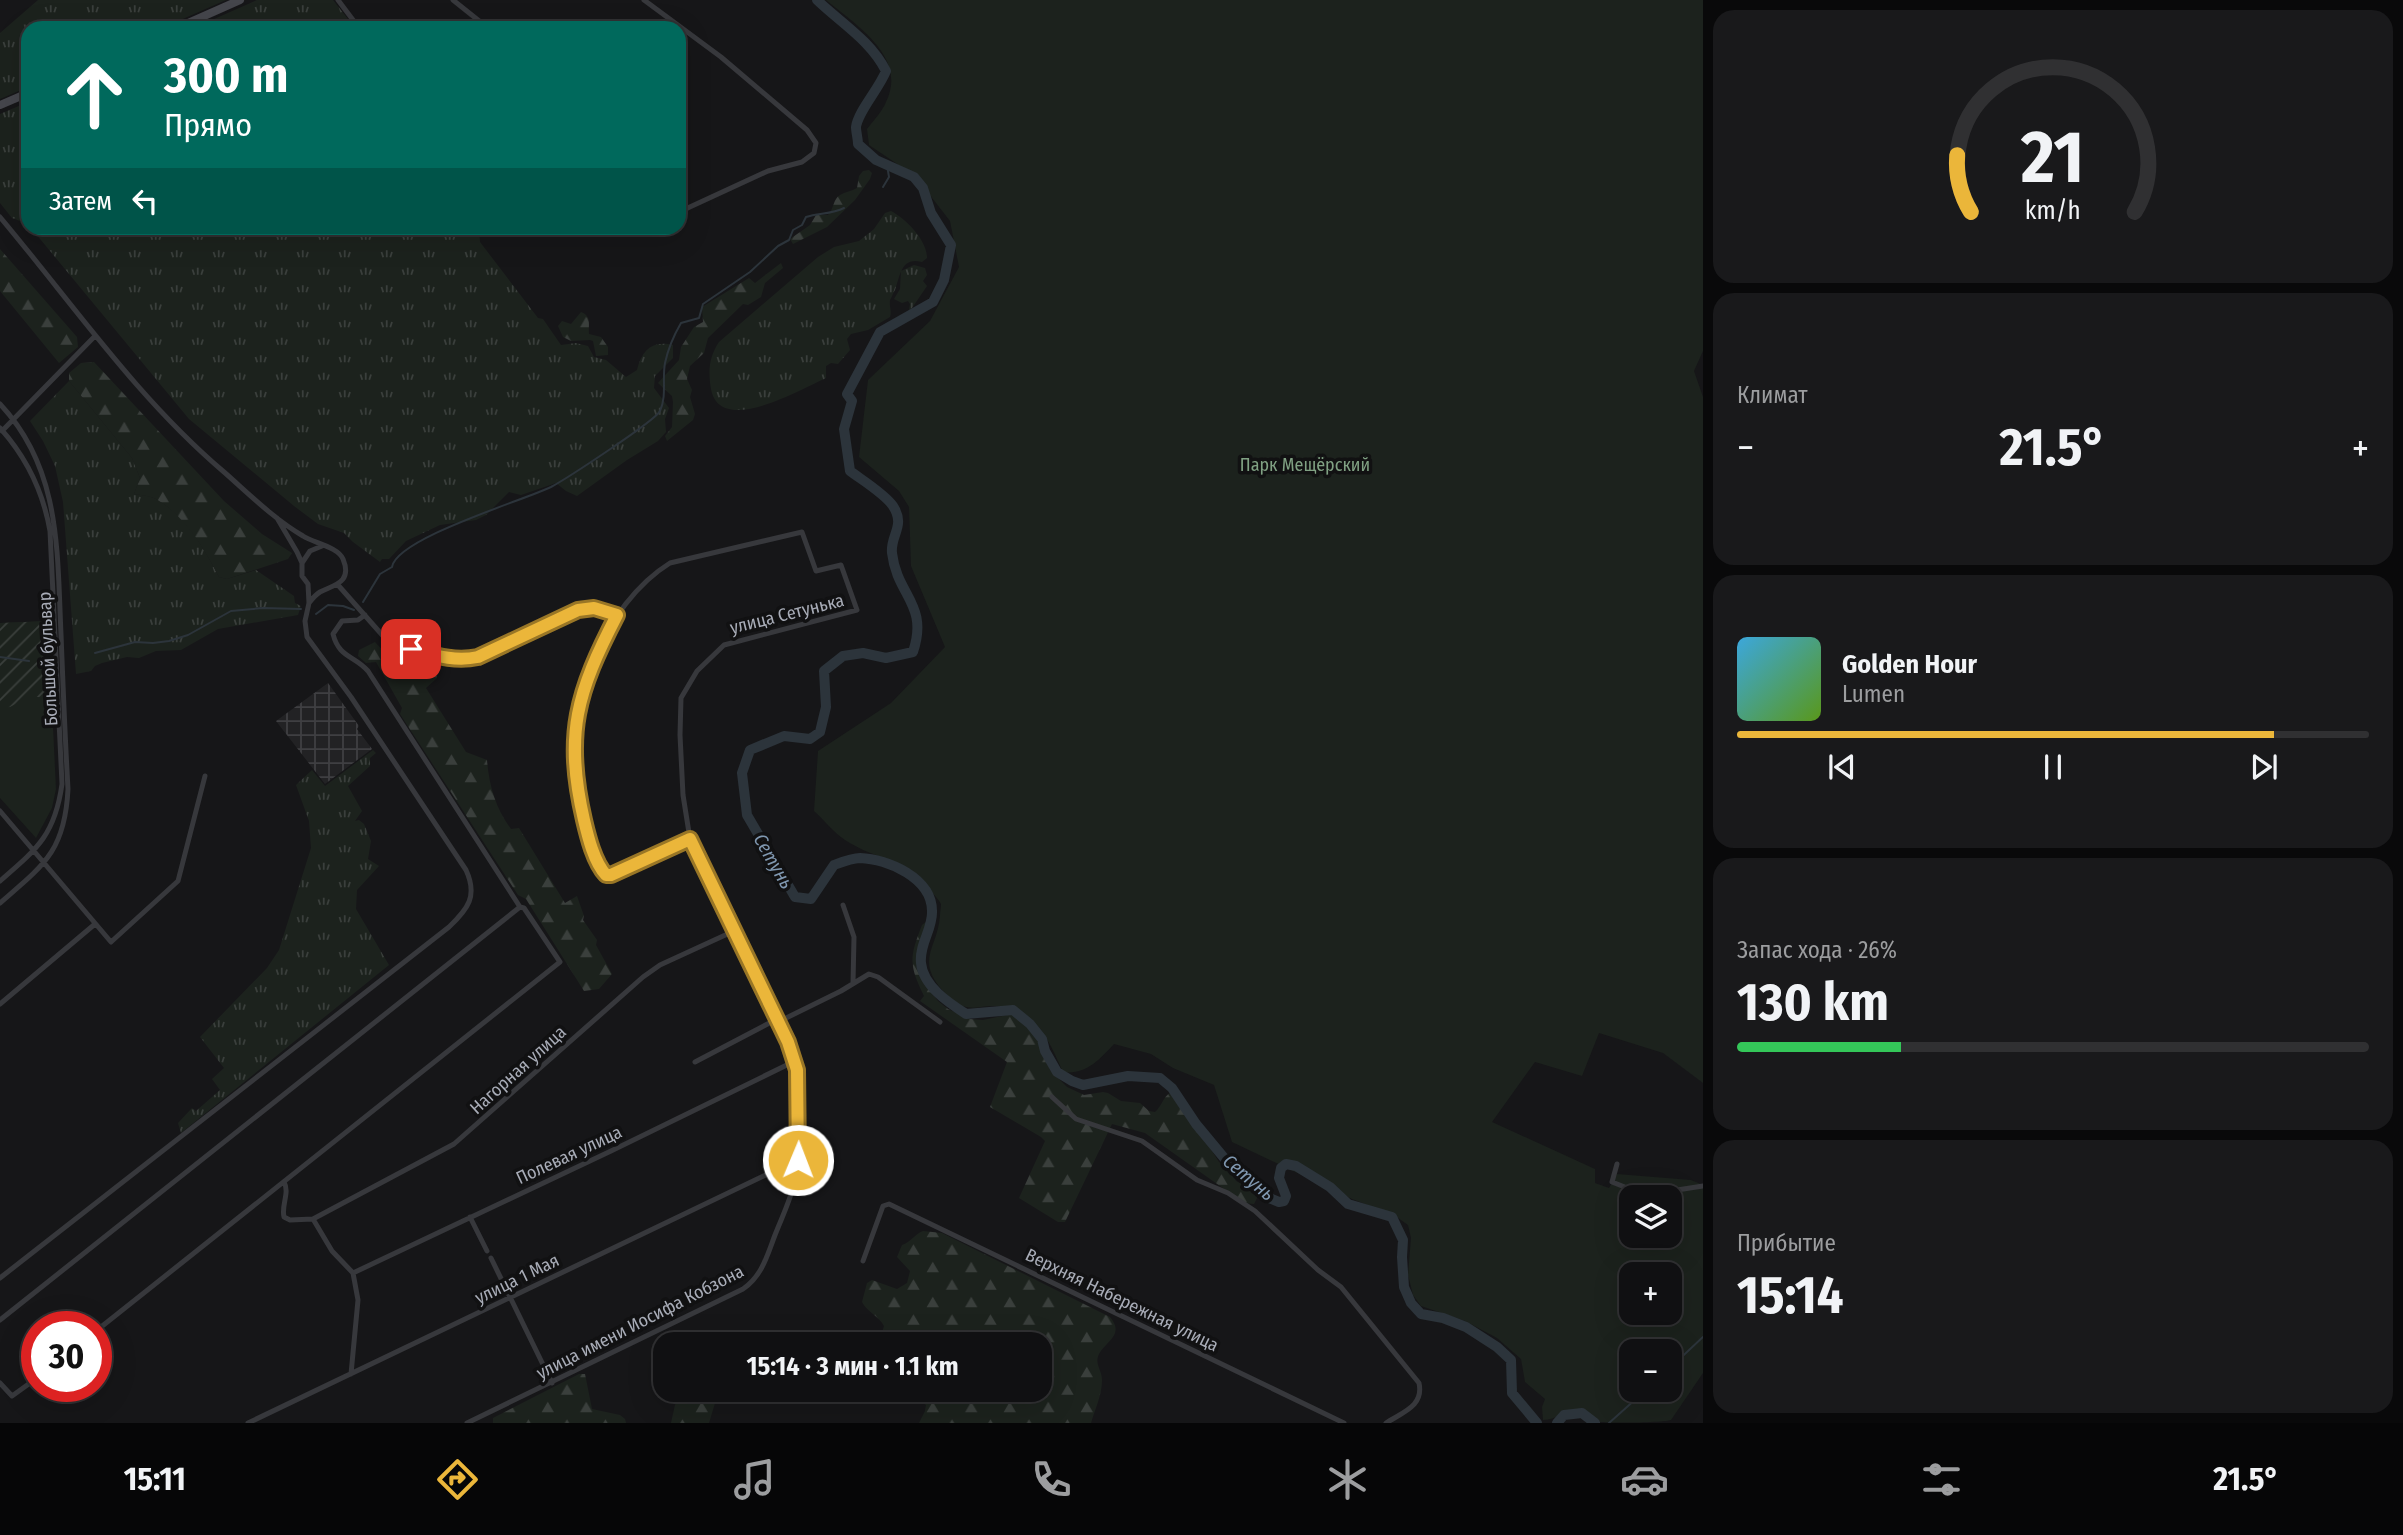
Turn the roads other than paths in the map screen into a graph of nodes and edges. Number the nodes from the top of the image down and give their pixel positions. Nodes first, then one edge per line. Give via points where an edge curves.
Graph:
1 (240, 0) edge
2 (338, 0) edge
3 (453, 0) edge
4 (644, 0) edge
5 (193, 21) edge
6 (354, 21) edge
7 (479, 21) edge
8 (672, 21) edge
9 (686, 31) edge
10 (21, 96) edge
11 (0, 105) edge
12 (686, 209) edge
13 (0, 217) edge
14 (95, 335) junction
15 (0, 404) edge
16 (14, 419) junction
17 (1, 430) edge
18 (277, 518) junction
19 (322, 546) junction
20 (302, 563) junction
21 (308, 584) junction
22 (338, 585) junction
23 (323, 590) junction
24 (309, 603) junction
25 (365, 615) junction
26 (617, 615) junction
27 (205, 776) dead end
28 (0, 811) edge
29 (690, 839) junction
30 (34, 851) junction
31 (44, 863) junction
32 (0, 881) edge
33 (0, 903) edge
34 (843, 905) dead end
35 (520, 908) junction
36 (95, 924) junction
37 (734, 931) junction
38 (853, 983) junction
39 (0, 1004) edge
40 (778, 1020) junction
41 (940, 1022) dead end
42 (795, 1061) junction
43 (695, 1062) dead end
44 (1052, 1097) dead end
45 (798, 1160) junction
46 (1617, 1164) dead end
47 (284, 1182) junction
48 (1703, 1186) edge
49 (470, 1217) junction
50 (313, 1219) junction
51 (487, 1251) dead end
52 (491, 1258) dead end
53 (863, 1261) dead end
54 (353, 1273) junction
55 (0, 1278) edge
56 (511, 1297) junction
57 (112, 1318) edge
58 (0, 1320) edge
59 (351, 1374) junction
60 (0, 1383) edge
61 (552, 1383) junction
62 (21, 1390) edge
63 (248, 1423) edge
64 (467, 1423) edge
65 (1344, 1423) edge
66 (1387, 1423) edge

1 - 5 street
2 - 6 street
3 - 7 street
4 - 8 street
9 - 12 street via 768,96 816,142 814,153 802,162
10 - 11 street
13 - 14 street
14 - 16 street
14 - 18 street via 175,428
15 - 16 street, Большой бульвар
16 - 17 street
16 - 31 street, Большой бульвар via 42,472 57,550 68,789 64,825
17 - 30 street, Большой бульвар via 24,459 41,494 50,531 62,784 53,822
18 - 19 street
18 - 20 street
19 - 20 street via 310,551
19 - 22 street via 335,550 343,560 344,573
20 - 21 street via 302,576
21 - 23 street
21 - 24 street
22 - 23 street
22 - 25 street
23 - 24 street
24 - 55 street via 304,621 307,637 466,870 471,881 469,902 449,927
25 - 26 street via 391,645 459,660 478,657 578,610 594,608
25 - 35 street via 342,621 332,634 334,642 368,671
26 - 29 street, улица Сетунька via 592,663 574,738 575,782 587,833 606,875
26 - 29 street, улица Сетунька via 655,572 670,563 802,532 816,571 841,565 857,610 724,645 696,671 681,698 683,795
27 - 36 street via 183,869 174,887 111,942
28 - 30 street
29 - 37 street, улица имени Иосифа Кобзона
30 - 31 street
30 - 32 street, Большой бульвар
31 - 33 street, Большой бульвар
31 - 36 street
34 - 38 street via 854,937
35 - 47 street via 559,958 558,965
35 - 58 street
36 - 39 street
37 - 40 street, улица имени Иосифа Кобзона
37 - 50 street, Нагорная улица via 643,977 454,1144
38 - 40 street
38 - 41 street via 864,975 874,975
40 - 42 street, улица имени Иосифа Кобзона
40 - 43 street
42 - 45 street, улица имени Иосифа Кобзона
42 - 49 street, Полевая улица
44 - 66 street via 1076,1119 1142,1141 1197,1180 1228,1192 1341,1287 1419,1383 1422,1394 1417,1403
45 - 56 street, улица 1 Мая
45 - 61 street, улица имени Иосифа Кобзона via 792,1191 754,1281
46 - 48 street via 1612,1182 1644,1195
47 - 50 street via 284,1217
47 - 57 street
49 - 51 street
49 - 54 street, Полевая улица
50 - 54 street via 332,1251
52 - 56 street
53 - 65 street, Верхняя Набережная улица via 886,1204
54 - 59 street via 358,1300
56 - 59 street, улица 1 Мая
56 - 61 street
59 - 63 street, улица 1 Мая
60 - 62 street via 12,1396
61 - 64 street, улица имени Иосифа Кобзона

